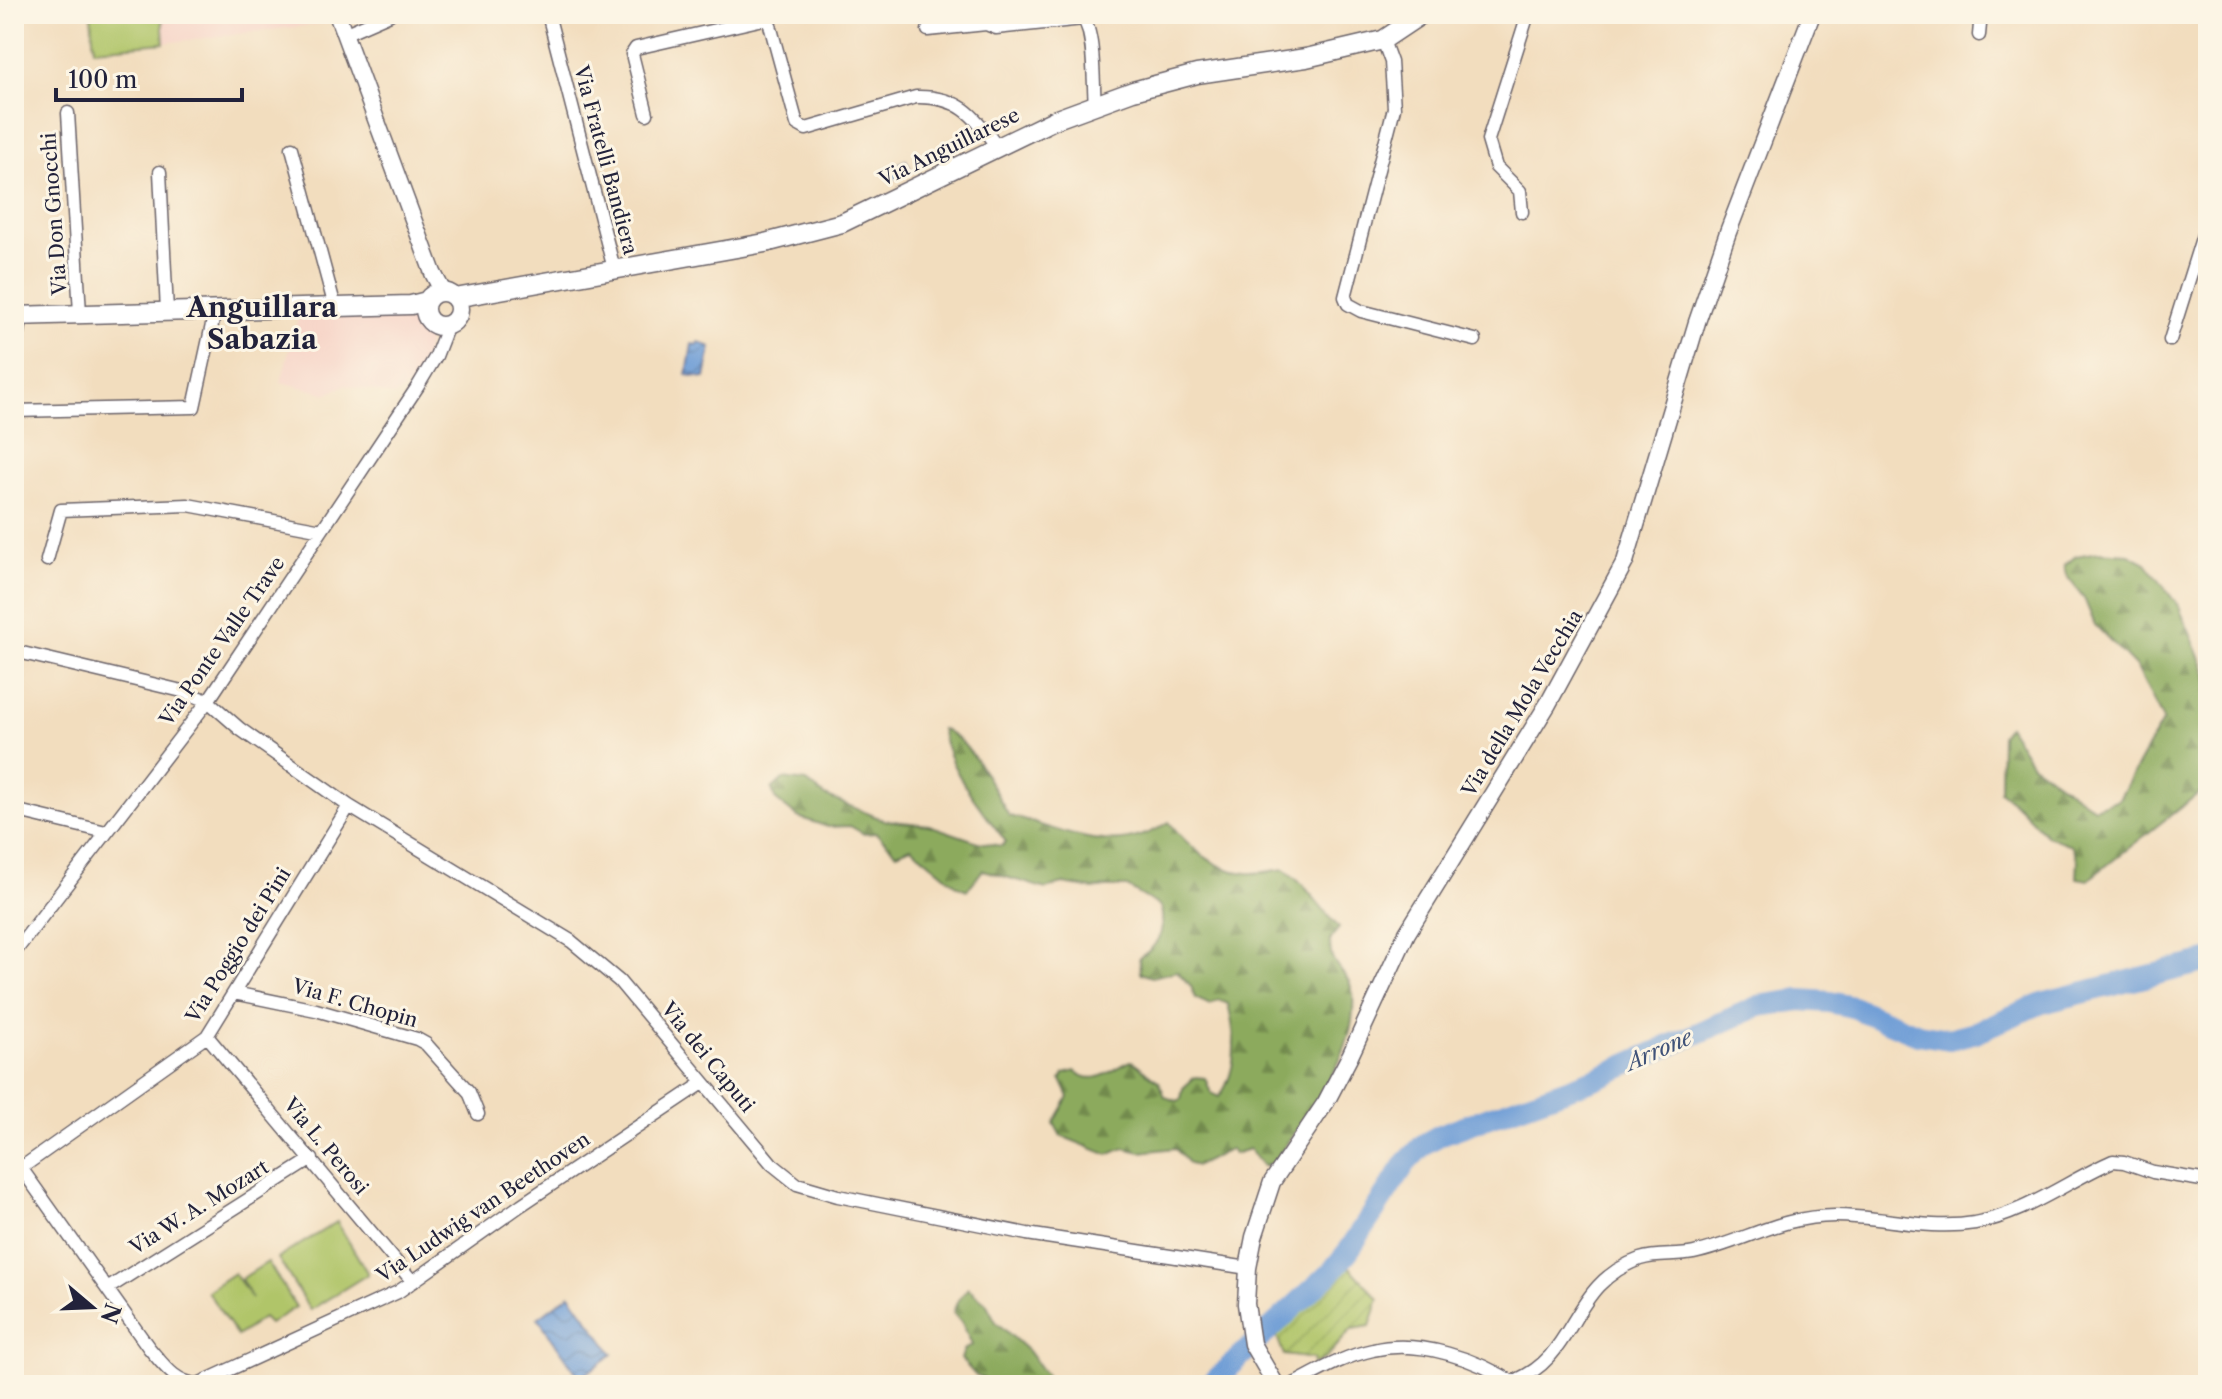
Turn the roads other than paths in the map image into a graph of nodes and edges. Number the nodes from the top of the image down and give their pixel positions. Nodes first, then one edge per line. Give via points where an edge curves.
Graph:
1 (337, 14) edge
2 (390, 14) edge
3 (548, 14) edge
4 (1422, 14) edge
5 (1528, 14) edge
6 (1812, 14) edge
7 (1981, 14) edge
8 (767, 16) edge
9 (1398, 21) edge
10 (928, 30) dead end
11 (344, 34) junction
12 (1979, 35) dead end
13 (1383, 40) junction
14 (1095, 105) junction
15 (68, 113) dead end
16 (647, 114) dead end
17 (997, 147) junction
18 (292, 148) dead end
19 (160, 172) dead end
20 (1522, 212) dead end
21 (2208, 219) edge
22 (614, 269) junction
23 (335, 307) junction
24 (167, 311) junction
25 (215, 311) junction
26 (438, 311) junction
27 (80, 313) junction
28 (18, 315) edge
29 (1475, 340) dead end
30 (2170, 340) dead end
31 (14, 360) edge
32 (14, 411) edge
33 (322, 530) junction
34 (47, 560) dead end
35 (14, 651) edge
36 (208, 701) junction
37 (349, 806) junction
38 (14, 810) edge
39 (106, 832) junction
40 (14, 953) edge
41 (234, 993) junction
42 (207, 1036) junction
43 (703, 1083) junction
44 (478, 1114) dead end
45 (312, 1159) junction
46 (16, 1166) edge
47 (2208, 1181) edge
48 (1248, 1268) junction
49 (413, 1282) junction
50 (107, 1289) junction
51 (1514, 1383) edge
52 (1276, 1385) edge
53 (1292, 1385) edge

1 - 11 street
2 - 11 street
3 - 22 street, Via Fratelli Bandiera
4 - 9 main road, Via Anguillarese
5 - 20 street via 1488,140 1496,167 1520,191
6 - 48 street, Via della Mola Vecchia via 1697,322 1625,562 1548,704 1407,933 1326,1102 1272,1182
7 - 12 street
8 - 16 street via 636,48 632,54
8 - 17 street via 801,128 916,97 935,97 967,110
9 - 13 main road, Via Anguillarese
10 - 14 street via 1083,19
11 - 26 street via 433,273
13 - 14 main road, Via Anguillarese via 1197,74
13 - 29 street via 1391,62 1394,108 1345,297 1361,311
14 - 17 main road, Via Anguillarese
15 - 27 street, Via Don Gnocchi
17 - 22 main road, Via Anguillarese via 842,223 765,243
18 - 23 street
19 - 24 street
21 - 30 street
22 - 26 main road, Via Anguillarese via 485,292
23 - 25 main road, Via Anguillarese
23 - 26 main road, Via Anguillarese
24 - 25 main road, Via Anguillarese
24 - 27 main road, Via Anguillarese
25 - 32 street via 194,407
26 - 33 street, Via Ponte Valle Trave via 418,386
27 - 28 main road, Via Anguillarese
28 - 31 street
33 - 34 street via 188,505 61,510
33 - 36 street, Via Ponte Valle Trave
35 - 36 street
36 - 37 street, Via dei Caputi
36 - 39 street, Via Ponte Valle Trave
37 - 41 street, Via Poggio dei Pini
37 - 43 street, Via dei Caputi via 571,941 619,981
38 - 39 street
39 - 40 street, Via Ponte Valle Trave
41 - 42 street, Via Poggio dei Pini
41 - 44 street, Via F. Chopin via 417,1039 469,1092
42 - 45 street, Via L. Perosi
42 - 46 street, Via Poggio dei Pini
43 - 48 street, Via dei Caputi via 772,1164 797,1184 1027,1234
43 - 49 street, Via Ludwig van Beethoven
45 - 49 street, Via L. Perosi
45 - 50 street, Via W. A. Mozart
46 - 50 street, Via Ludwig van Beethoven
47 - 51 street via 2113,1161 2046,1197 1984,1221 1936,1225 1816,1217 1768,1227 1697,1253 1648,1257 1598,1284 1548,1360
48 - 52 street, Via della Mola Vecchia via 1249,1335
49 - 50 street, Via Ludwig van Beethoven via 198,1384 170,1372
51 - 53 street via 1454,1357 1398,1347 1362,1353

